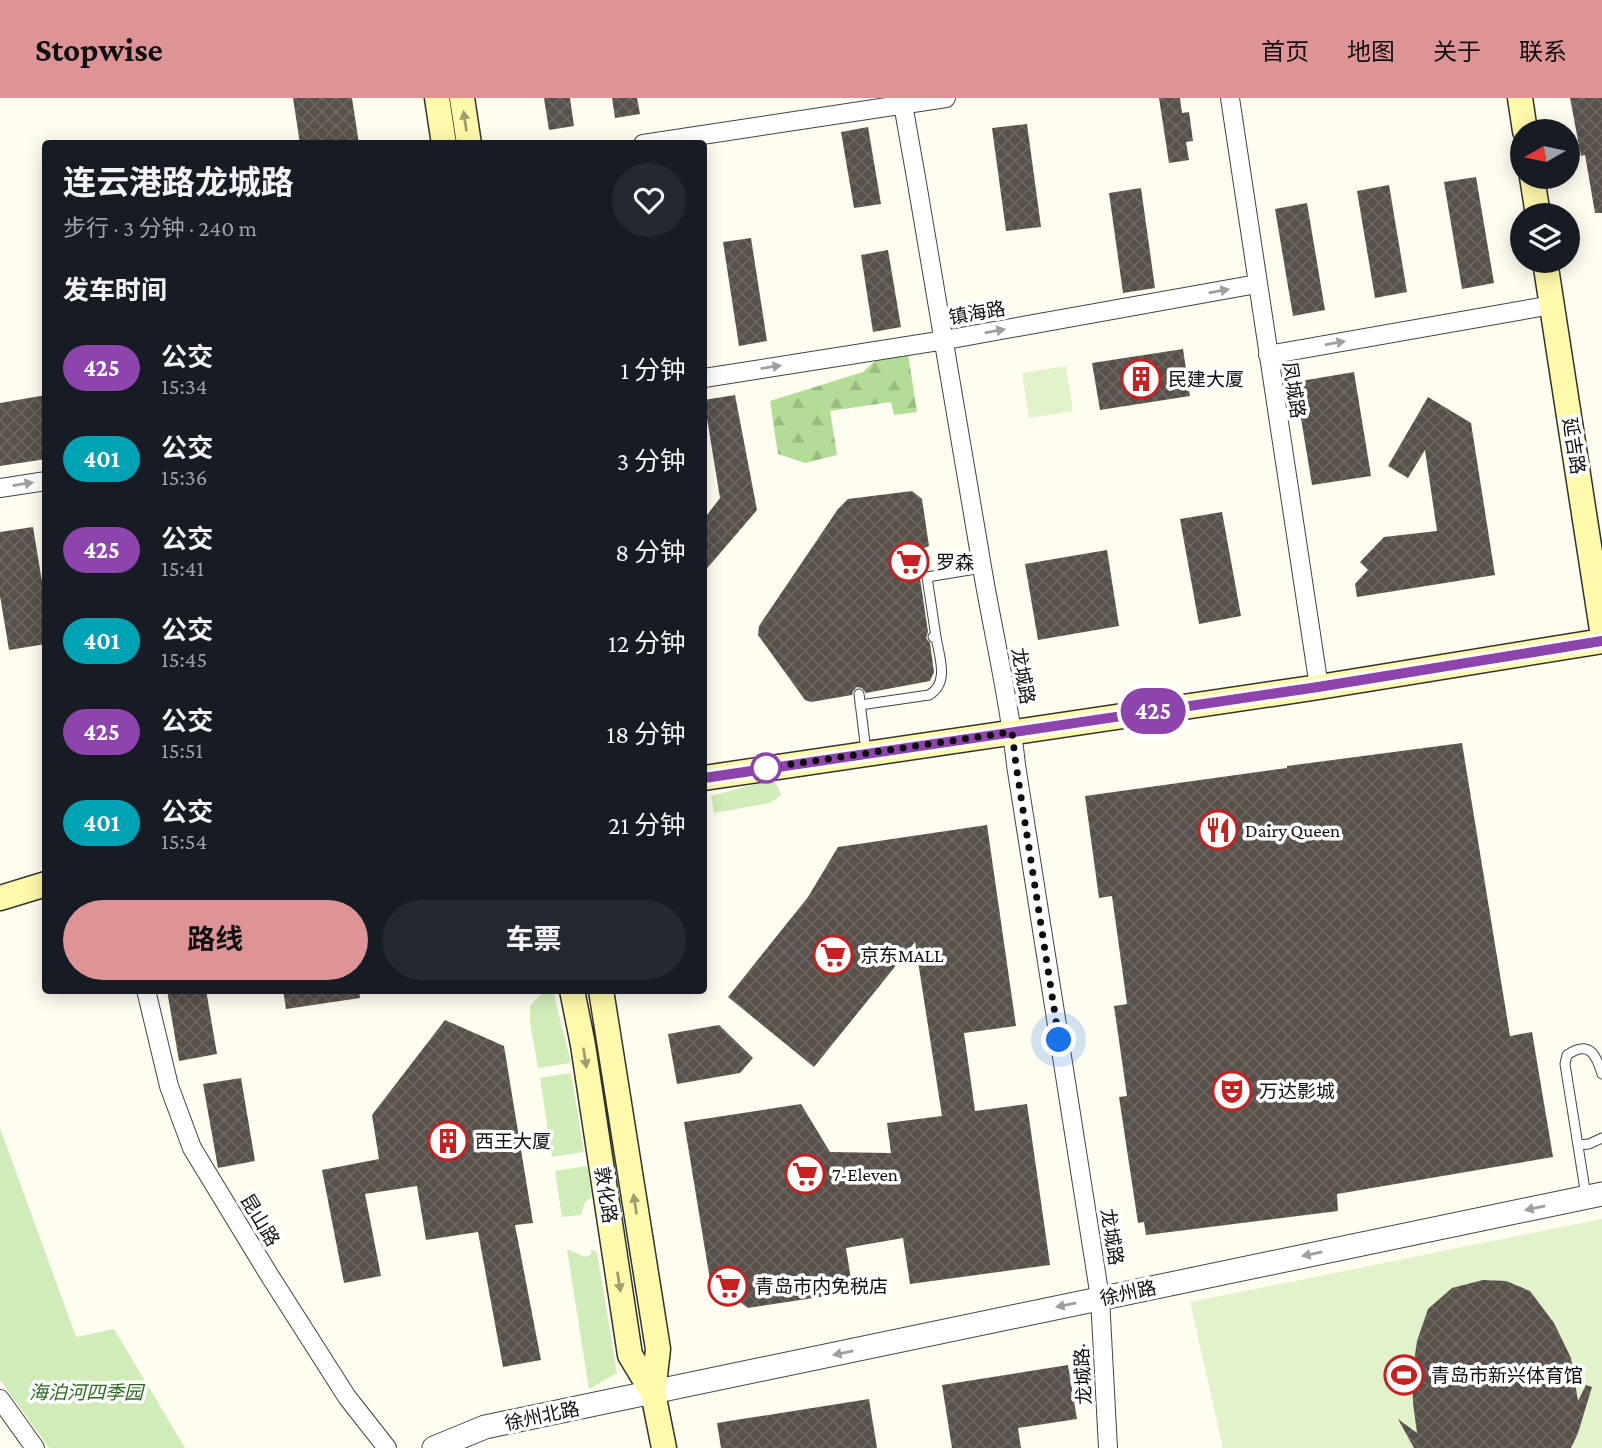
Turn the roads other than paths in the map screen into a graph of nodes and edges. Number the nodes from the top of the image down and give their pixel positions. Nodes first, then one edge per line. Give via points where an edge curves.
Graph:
1 (437, 98) edge
2 (462, 98) edge
3 (946, 98) edge
4 (1230, 98) edge
5 (1520, 98) edge
6 (903, 104) junction
7 (1523, 119) edge
8 (443, 140) edge
9 (468, 140) edge
10 (669, 140) edge
11 (1547, 273) edge
12 (1258, 284) junction
13 (1552, 305) junction
14 (945, 340) junction
15 (1268, 355) junction
16 (707, 379) edge
17 (42, 482) edge
18 (0, 488) edge
19 (982, 568) junction
20 (1602, 631) edge
21 (1602, 642) edge
22 (1318, 687) junction
23 (859, 694) dead end
24 (860, 705) junction
25 (1012, 732) junction
26 (866, 753) junction
27 (707, 778) edge
28 (42, 885) edge
29 (0, 898) edge
30 (147, 994) edge
31 (573, 994) edge
32 (602, 994) edge
33 (1602, 1073) edge
34 (1602, 1138) edge
35 (1578, 1145) junction
36 (1594, 1196) edge
37 (1100, 1298) junction
38 (653, 1393) junction
39 (0, 1399) edge
40 (35, 1448) edge
41 (387, 1448) edge
42 (433, 1448) edge
43 (664, 1448) edge
44 (1108, 1448) edge

1 - 8 main road
9 -> 2 main road
3 - 6 street
4 - 12 street, 凤城路
5 - 7 main road
6 - 10 street
6 - 14 street, 龙城路
11 - 13 main road, 延吉路
14 -> 12 street, 镇海路
12 - 15 street, 凤城路
15 -> 13 street
13 - 20 main road, 延吉路
16 -> 14 street, 镇海路
14 - 19 street, 龙城路
15 - 22 street, 凤城路
18 -> 17 street
19 - 24 lane via 927,577 941,679 935,691
19 - 25 street, 龙城路
21 - 22 main road
22 - 25 main road
23 - 24 lane
24 - 26 lane
25 - 26 main road
25 - 37 street, 龙城路
26 - 27 main road
28 - 29 main road
30 - 41 street, 昆山路 via 169,1086 192,1148 347,1397
31 -> 38 main road, 敦化路 via 630,1355
38 -> 32 main road, 敦化路 via 658,1349
33 - 35 lane via 1592,1051 1581,1048 1567,1055
34 - 35 lane
35 - 36 lane
36 -> 37 street, 徐州路
37 -> 38 street, 徐州路
37 - 44 street, 龙城路·
38 - 42 street, 徐州北路 via 485,1427
38 - 43 main road, 敦化路
39 - 40 street

